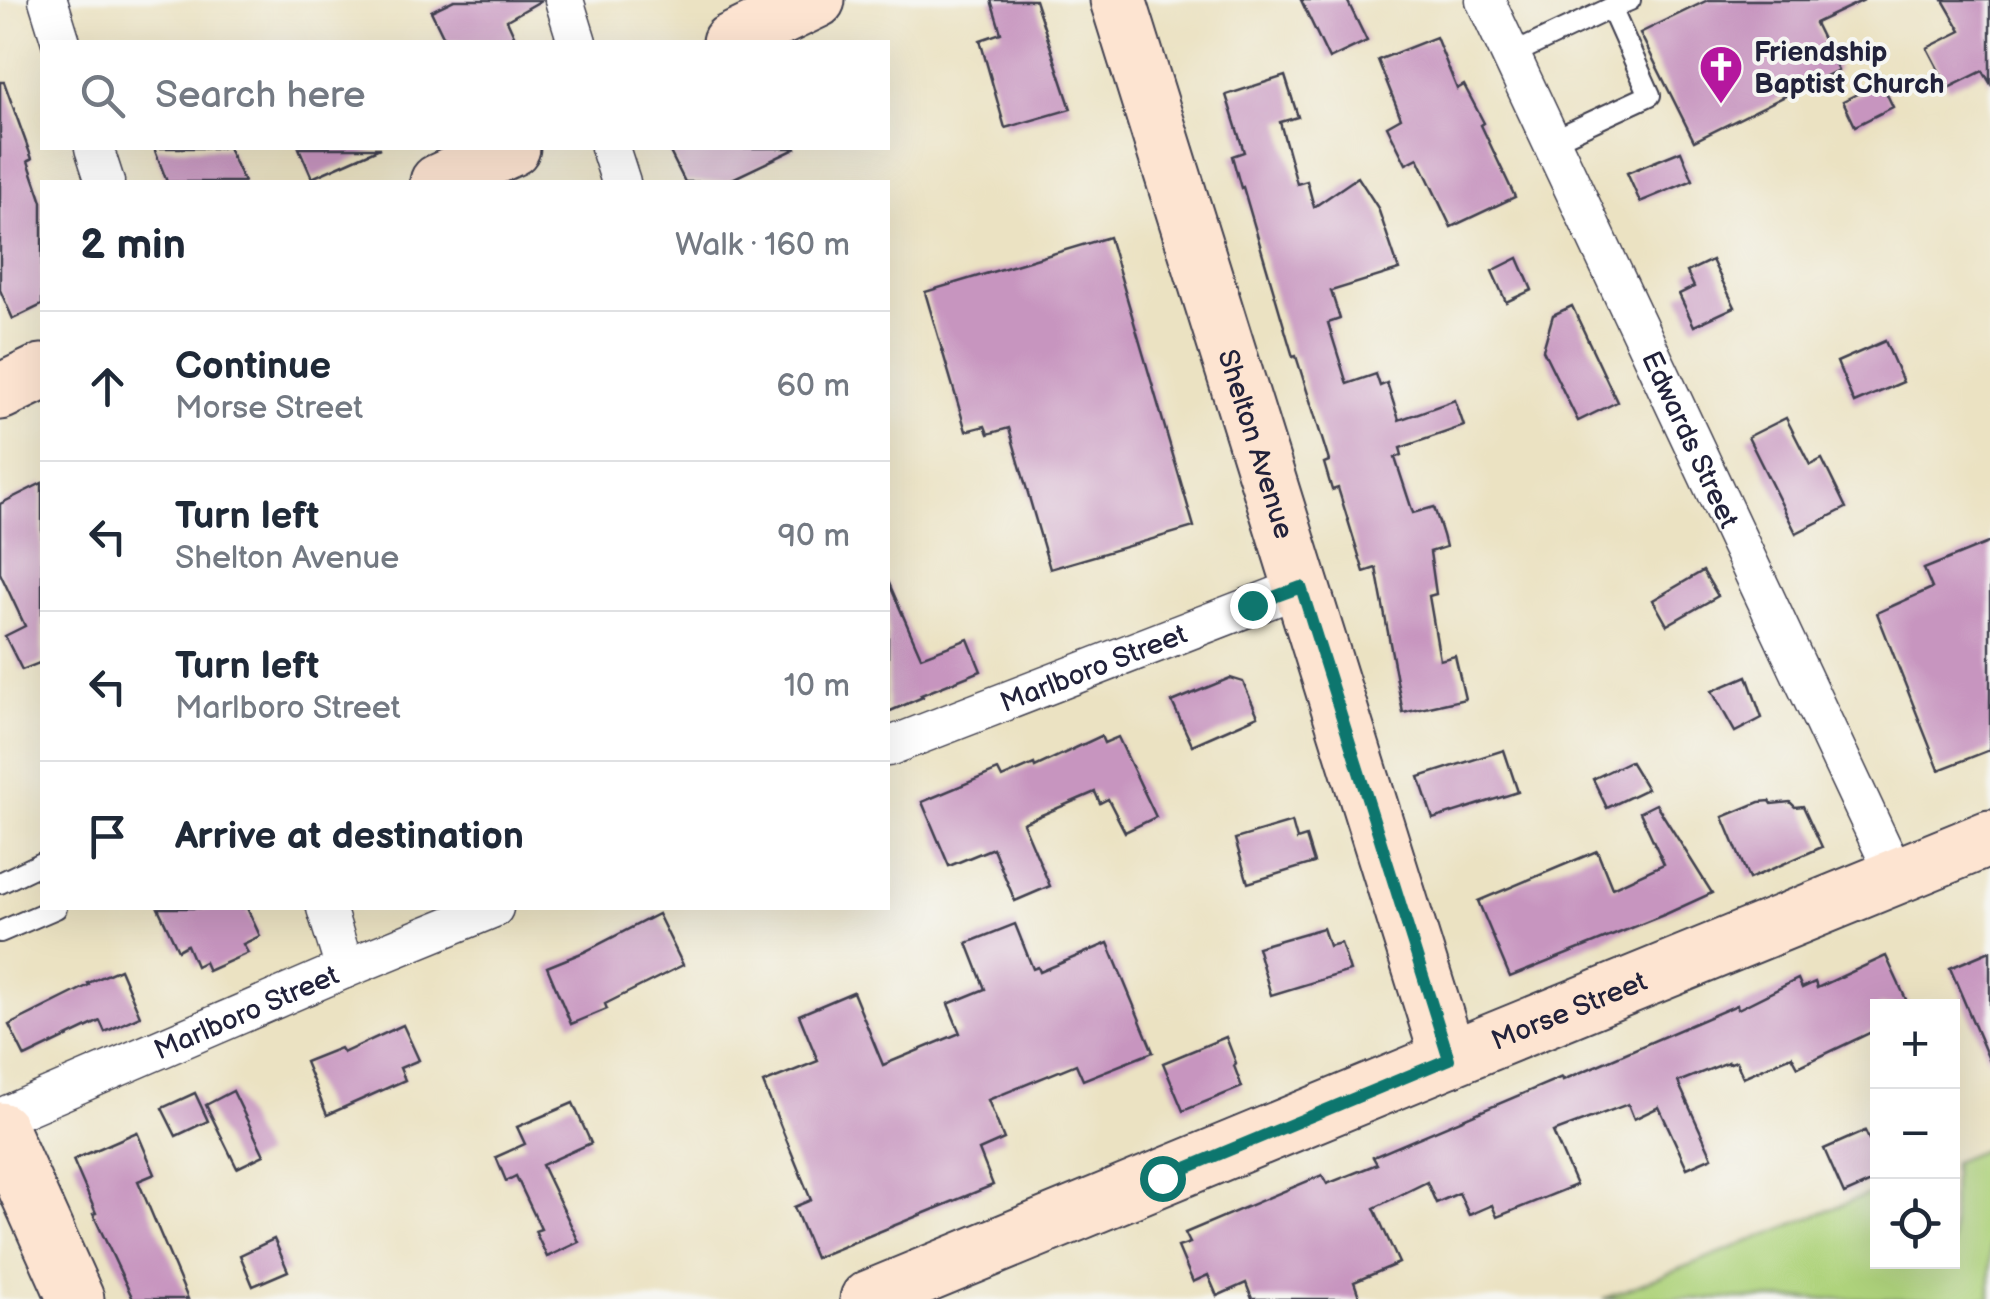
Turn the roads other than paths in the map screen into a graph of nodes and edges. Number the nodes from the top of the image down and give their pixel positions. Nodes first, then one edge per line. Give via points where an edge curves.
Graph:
1 (48, 0) edge
2 (564, 0) edge
3 (816, 0) edge
4 (1118, 0) edge
5 (1485, 0) edge
6 (1621, 4) edge
7 (60, 40) edge
8 (576, 40) edge
9 (734, 40) edge
10 (1510, 55) junction
11 (1551, 141) junction
12 (95, 150) edge
13 (508, 150) edge
14 (611, 150) edge
15 (104, 180) edge
16 (442, 180) edge
17 (620, 180) edge
18 (40, 373) edge
19 (0, 392) edge
20 (1301, 587) junction
21 (890, 746) edge
22 (1990, 838) edge
23 (40, 864) edge
24 (1896, 877) junction
25 (0, 882) edge
26 (51, 910) edge
27 (327, 910) edge
28 (489, 910) edge
29 (0, 932) edge
30 (344, 969) junction
31 (1449, 1059) junction
32 (0, 1118) edge
33 (0, 1130) edge
34 (891, 1295) edge
35 (76, 1299) edge

1 - 7 street
2 - 8 street
3 - 9 main road
4 - 20 main road, Shelton Avenue
5 - 10 street, Edwards Street
6 - 10 lane
6 - 11 lane via 1650,95
10 - 11 street, Edwards Street
11 - 24 street, Edwards Street
12 - 15 street
13 - 16 main road
14 - 17 street
18 - 19 main road
20 - 21 street, Marlboro Street
20 - 31 main road, Shelton Avenue
22 - 24 main road, Morse Street
23 - 25 lane
24 - 31 main road, Morse Street
26 - 29 lane
27 - 30 street
28 - 30 street, Marlboro Street
30 - 32 street, Marlboro Street
31 - 34 main road, Morse Street
33 - 35 main road

